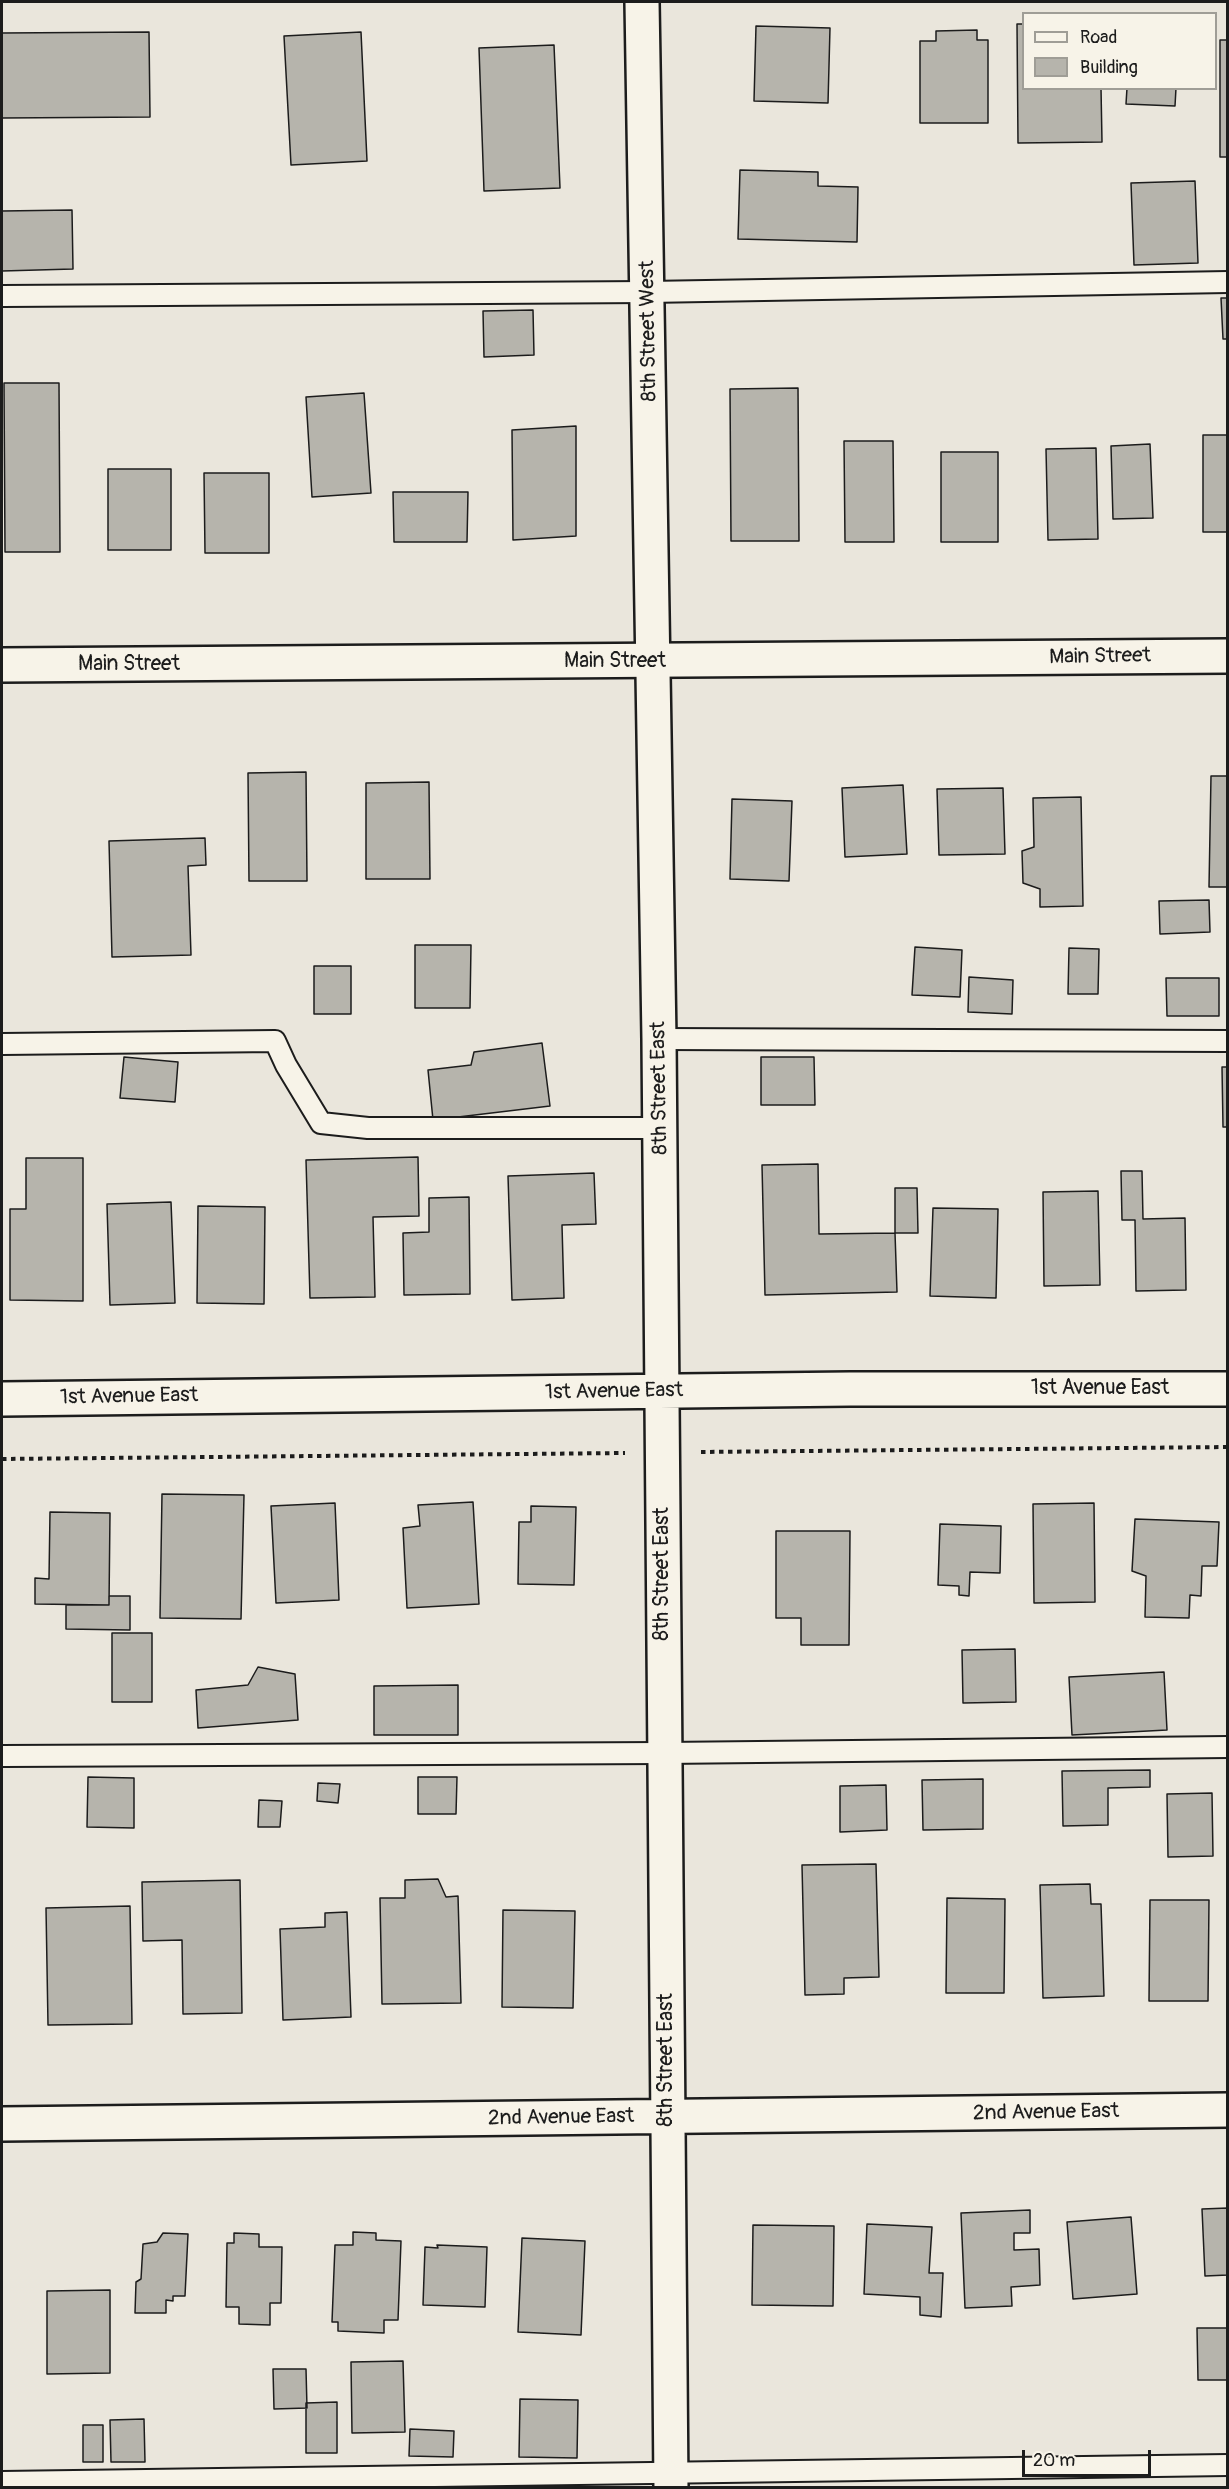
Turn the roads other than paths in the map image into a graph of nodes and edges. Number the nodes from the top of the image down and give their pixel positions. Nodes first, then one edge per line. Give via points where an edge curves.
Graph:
1 (642, 2) edge
2 (1227, 282) edge
3 (648, 291) junction
4 (2, 296) edge
5 (1227, 656) edge
6 (654, 662) junction
7 (2, 665) edge
8 (659, 1039) junction
9 (1227, 1041) edge
10 (2, 1044) edge
11 (660, 1128) junction
12 (1227, 1389) edge
13 (662, 1391) junction
14 (2, 1399) edge
15 (1227, 1747) edge
16 (664, 1753) junction
17 (2, 1756) edge
18 (1227, 2110) edge
19 (667, 2117) junction
20 (2, 2124) edge
21 (1227, 2465) edge
22 (670, 2480) edge
23 (2, 2482) edge

1 - 3 street, 8th Street West
2 - 3 lane
3 - 4 lane
3 - 6 street, 8th Street West
5 - 6 street, Main Street
6 - 7 street, Main Street
6 - 8 street, 8th Street East
8 - 9 lane
8 - 11 street, 8th Street East
10 - 11 lane via 275,1041 321,1123 368,1128
11 - 13 street, 8th Street East
12 - 13 street, 1st Avenue East
13 - 14 street, 1st Avenue East
13 - 16 street, 8th Street East
15 - 16 lane
16 - 17 lane
16 - 19 street, 8th Street East
18 - 19 street, 2nd Avenue East
19 - 20 street, 2nd Avenue East
19 - 22 street, 8th Street East
21 - 22 lane
22 - 23 lane

